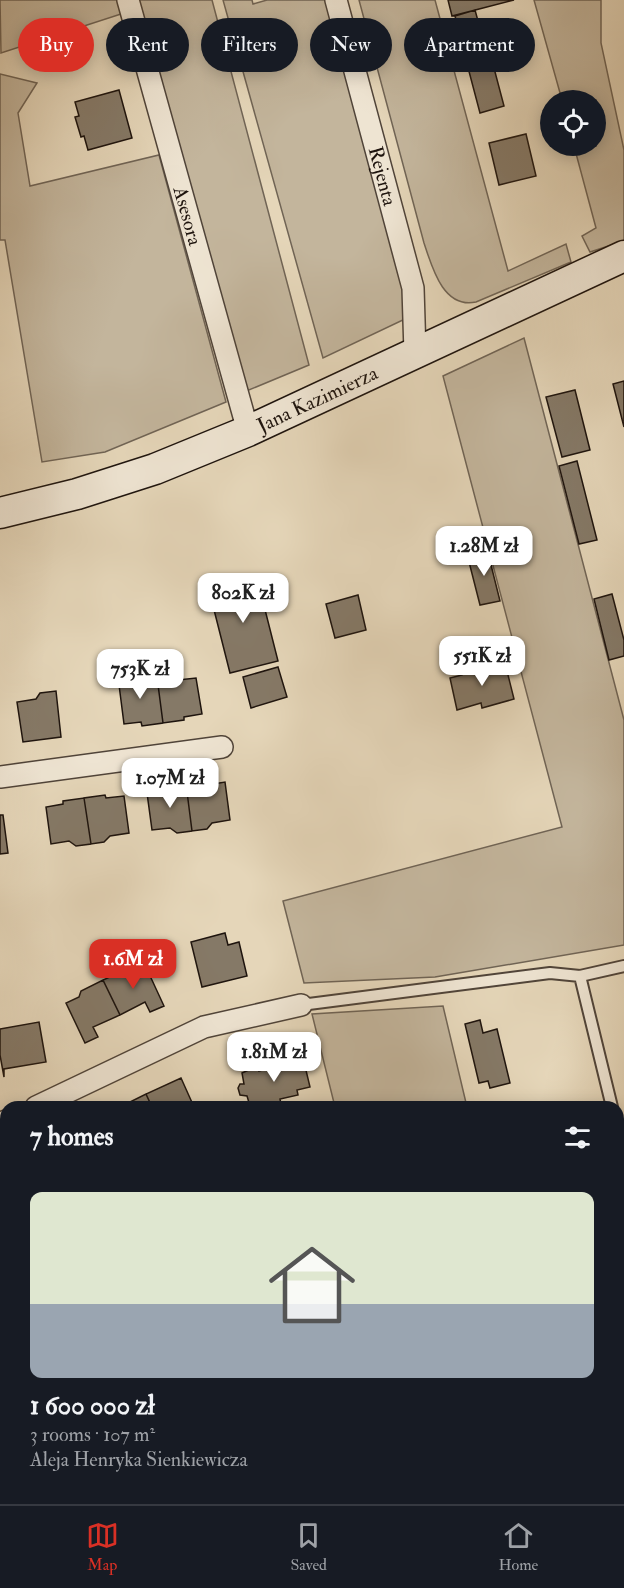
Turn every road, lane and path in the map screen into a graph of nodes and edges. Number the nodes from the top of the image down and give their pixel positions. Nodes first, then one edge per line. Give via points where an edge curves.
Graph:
1 (128, 0) edge
2 (336, 0) edge
3 (624, 256) edge
4 (415, 353) junction
5 (248, 431) junction
6 (0, 513) edge
7 (222, 747) dead end
8 (0, 777) edge
9 (624, 966) edge
10 (580, 976) junction
11 (301, 1005) joint
12 (48, 1101) edge
13 (611, 1101) edge

1 - 5 street, Asesora
2 - 4 street, Rejenta via 413,288
3 - 4 main road, Jana Kazimierza
4 - 5 main road, Jana Kazimierza
5 - 6 main road, Jana Kazimierza via 155,469
7 - 8 street
9 - 10 lane
10 - 11 lane via 550,973
10 - 13 lane
11 - 12 street via 204,1026

